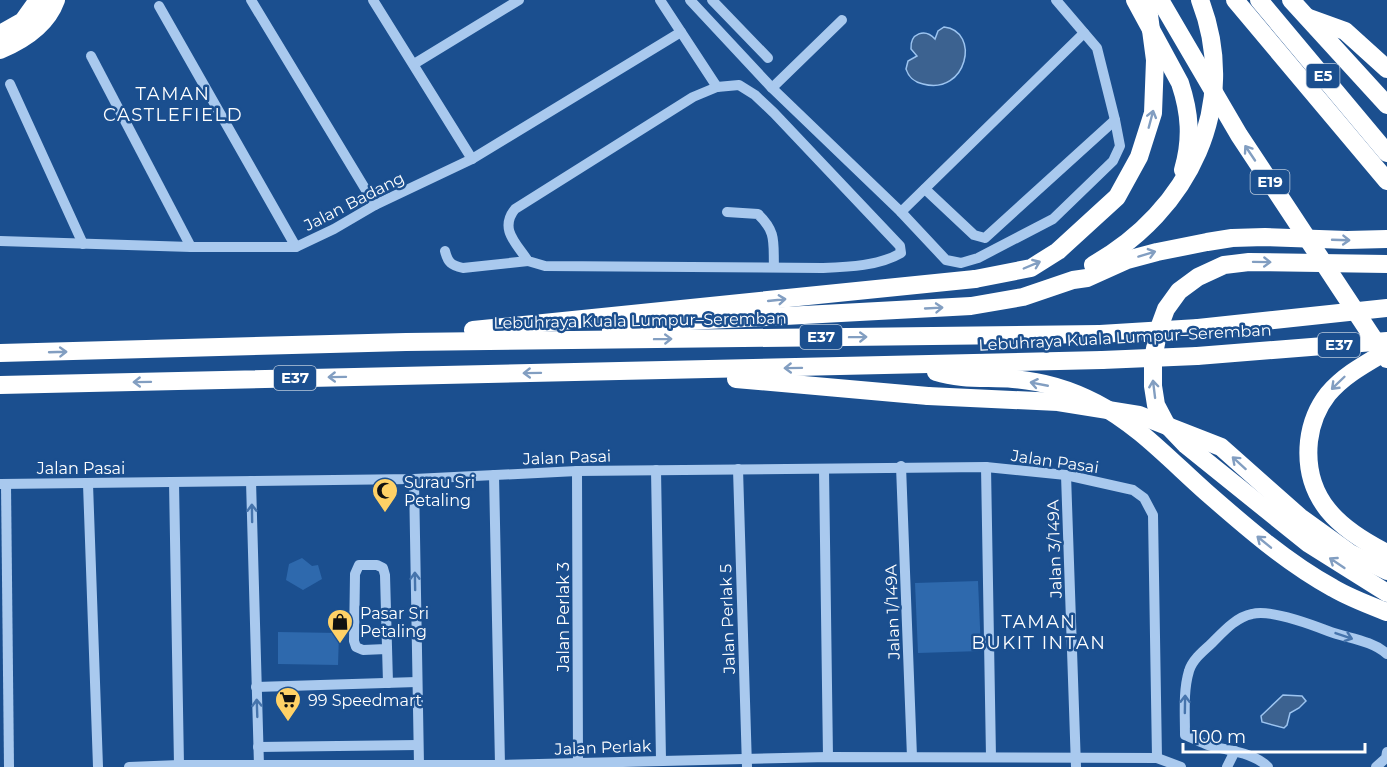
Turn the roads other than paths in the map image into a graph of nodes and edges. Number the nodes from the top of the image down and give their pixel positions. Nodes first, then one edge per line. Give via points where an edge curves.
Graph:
1 (38, 0) edge
2 (56, 0) edge
3 (251, 0) edge
4 (373, 0) edge
5 (660, 0) edge
6 (690, 0) edge
7 (712, 0) edge
8 (1056, 0) edge
9 (1135, 0) edge
10 (1147, 0) edge
11 (1160, 0) edge
12 (1200, 0) edge
13 (1235, 0) edge
14 (1258, 0) edge
15 (1291, 0) edge
16 (516, 1) edge
17 (159, 6) dead end
18 (1307, 18) junction
19 (842, 20) dead end
20 (681, 32) junction
21 (1084, 33) junction
22 (0, 34) edge
23 (0, 50) edge
24 (91, 56) dead end
25 (768, 58) dead end
26 (414, 64) junction
27 (1387, 69) edge
28 (10, 84) dead end
29 (717, 87) junction
30 (772, 88) junction
31 (1387, 105) edge
32 (1115, 120) junction
33 (1387, 153) edge
34 (472, 159) junction
35 (1387, 181) edge
36 (925, 189) junction
37 (1178, 189) junction
38 (375, 205) junction
39 (727, 212) dead end
40 (901, 212) junction
41 (1387, 239) edge
42 (0, 241) edge
43 (83, 244) junction
44 (191, 247) junction
45 (296, 247) junction
46 (445, 251) dead end
47 (528, 261) junction
48 (1387, 264) edge
49 (774, 267) junction
50 (1073, 280) junction
51 (1387, 308) edge
52 (541, 340) junction
53 (1387, 341) edge
54 (406, 342) junction
55 (1387, 351) edge
56 (0, 353) edge
57 (1387, 359) edge
58 (914, 366) junction
59 (635, 371) junction
60 (0, 385) edge
61 (901, 466) junction
62 (986, 466) junction
63 (824, 469) junction
64 (656, 470) junction
65 (738, 470) junction
66 (577, 471) junction
67 (494, 475) junction
68 (1066, 475) junction
69 (414, 478) junction
70 (251, 481) junction
71 (174, 482) junction
72 (3, 484) edge
73 (88, 484) junction
74 (1387, 553) edge
75 (1387, 571) edge
76 (1387, 593) edge
77 (1387, 612) edge
78 (386, 649) junction
79 (1387, 654) edge
80 (417, 682) junction
81 (388, 683) junction
82 (256, 687) junction
83 (418, 745) junction
84 (258, 747) junction
85 (1235, 751) junction
86 (1387, 752) edge
87 (828, 757) junction
88 (912, 757) junction
89 (991, 757) junction
90 (1157, 758) junction
91 (661, 760) junction
92 (578, 763) junction
93 (747, 763) edge
94 (1077, 763) edge
95 (179, 765) junction
96 (419, 765) junction
97 (500, 765) junction
98 (259, 766) edge
99 (1264, 766) edge
100 (9, 767) edge
101 (98, 767) edge
102 (129, 767) edge
103 (1181, 767) edge
104 (1227, 767) edge
105 (1376, 767) edge

1 - 22 highway via 22,21
2 - 23 highway via 46,19 34,30
3 - 38 street
4 - 26 street
5 - 20 street
6 - 30 street
7 - 25 street
8 - 21 street
9 - 37 highway via 1180,83 1188,111 1187,157
54 -> 10 highway, bridge via 436,334 975,279 1031,268 1058,251 1117,197 1139,157 1153,113 1155,60
57 -> 11 highway, E19, bridge via 1239,135
12 - 37 highway via 1212,43 1213,102 1200,151
13 - 35 highway, E5
14 - 33 highway, E5
15 - 18 highway
16 - 26 street
17 - 45 street
18 - 27 highway via 1345,31
18 - 31 highway
19 - 30 street
20 - 29 street
20 - 34 street, Jalan Badang
21 - 32 street via 1097,48
21 - 36 street
24 - 44 street
26 - 34 street
28 - 43 street
29 - 47 street via 693,97 515,209 507,225
29 - 49 street via 739,85 755,95 902,249 902,253 891,258 847,267
30 - 40 street
32 - 36 street via 985,238 974,235
32 - 40 street via 1120,146 1113,161 1053,219 978,258 961,264 946,260
34 - 38 street, Jalan Badang
36 - 40 street
37 - 50 highway via 1127,242
38 - 45 street, Jalan Badang
39 - 49 street via 758,214 772,229
50 -> 41 highway via 1157,252 1232,238
42 - 43 street, Jalan Badang
43 - 44 street, Jalan Badang
44 - 45 street, Jalan Badang
46 - 47 street via 453,266 463,268
47 - 49 street via 545,266
76 -> 48 highway via 1309,544 1186,445 1166,424 1156,405 1153,386 1153,358 1166,309 1179,291 1198,277 1224,265 1249,262
52 -> 50 highway via 671,322 971,306 1023,297
52 -> 51 highway, Lebuhraya Kuala Lumpur–Seremban / E37, bridge via 1100,334
52 - 54 highway, Lebuhraya Kuala Lumpur–Seremban / E37
53 - 58 highway, Lebuhraya Kuala Lumpur–Seremban / E37, bridge via 1197,356
56 -> 54 highway, Lebuhraya Kuala Lumpur–Seremban / E37
55 -> 74 highway via 1346,376 1326,396 1313,421 1308,464 1316,491 1333,516 1355,535
58 -> 59 highway, Lebuhraya Kuala Lumpur–Seremban / E37
77 -> 58 highway via 1333,589 1268,546 1150,442 1097,404 1046,385 1016,379 965,378
59 -> 60 highway, Lebuhraya Kuala Lumpur–Seremban / E37
75 -> 59 highway, bridge via 1350,554 1300,517 1221,447 1139,415 1058,402 928,396
61 - 62 street, Jalan Pasai
61 - 63 street, Jalan Pasai
61 - 88 street, Jalan 1/149A
62 - 68 street, Jalan Pasai
62 - 89 street
63 - 65 street, Jalan Pasai
63 - 87 street
64 - 65 street, Jalan Pasai
64 - 66 street, Jalan Pasai
64 - 91 street
65 - 93 street, Jalan Perlak 5
66 - 67 street, Jalan Pasai
66 - 92 street, Jalan Perlak 3
67 - 69 street, Jalan Pasai
67 - 97 street
68 - 90 street, Jalan Pasai via 1133,490 1144,498 1153,515
68 - 94 street, Jalan 3/149A
69 - 70 street, Jalan Pasai
80 -> 69 street
70 - 71 street, Jalan Pasai
82 -> 70 street
71 - 73 street, Jalan Pasai
71 - 95 street
72 - 73 street, Jalan Pasai
72 - 100 street
73 - 101 street
78 - 78 street via 356,647 354,574 359,565 383,568
78 - 81 street
85 -> 79 street via 1185,735 1185,695 1191,664 1238,620 1254,613 1303,621
80 - 81 street
80 - 83 street
81 - 82 street
84 -> 82 street
83 - 84 street
83 - 96 street
84 - 98 street
85 - 99 street
85 - 104 street
86 - 105 street
87 - 88 street, Jalan Perlak
87 - 93 street, Jalan Perlak
88 - 89 street, Jalan Perlak
89 - 94 street, Jalan Perlak
90 - 94 street, Jalan Perlak
90 - 103 street
91 - 92 street, Jalan Perlak
91 - 93 street, Jalan Perlak
92 - 97 street, Jalan Perlak
95 - 98 street, Jalan Perlak
95 - 102 street, Jalan Perlak
96 - 97 street, Jalan Perlak
96 - 98 street, Jalan Perlak

